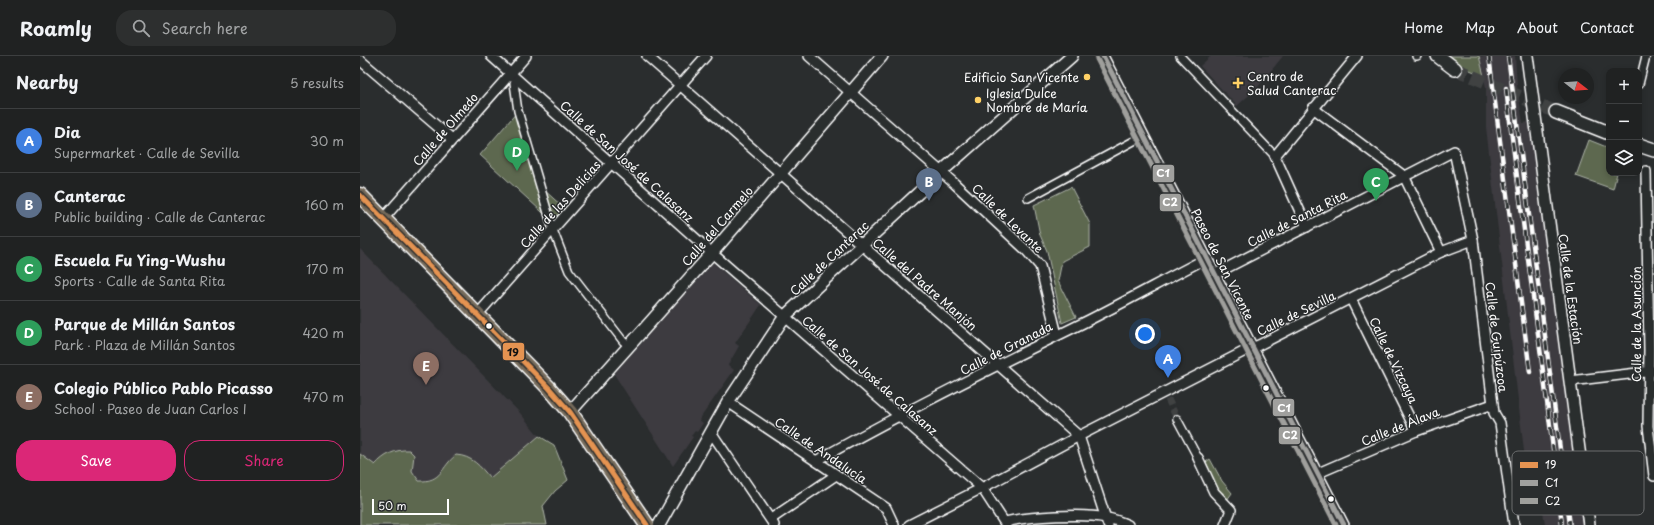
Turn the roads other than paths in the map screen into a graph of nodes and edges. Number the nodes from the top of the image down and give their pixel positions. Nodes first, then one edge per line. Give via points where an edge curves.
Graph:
1 (491, 56) edge
2 (526, 56) edge
3 (647, 56) edge
4 (706, 56) edge
5 (809, 56) edge
6 (882, 56) edge
7 (1072, 56) edge
8 (1103, 56) edge
9 (1180, 56) edge
10 (1357, 56) edge
11 (1438, 56) edge
12 (1527, 56) edge
13 (1646, 56) edge
14 (360, 60) edge
15 (1454, 69) tunnel mouth
16 (1642, 72) edge
17 (514, 76) junction
18 (680, 85) junction
19 (851, 94) junction
20 (1313, 108) junction
21 (1556, 112) tunnel mouth
22 (1606, 132) edge
23 (1143, 136) junction
24 (452, 139) junction
25 (1642, 145) edge
26 (1654, 150) edge
27 (1454, 151) joint
28 (1275, 156) junction
29 (612, 163) junction
30 (1646, 171) dead end
31 (941, 172) junction
32 (780, 173) junction
33 (1404, 176) junction
34 (360, 195) edge
35 (1028, 198) dead end
36 (383, 219) junction
37 (1307, 227) junction
38 (553, 230) junction
39 (1473, 240) junction
40 (862, 244) junction
41 (1441, 252) junction
42 (712, 253) junction
43 (1207, 258) junction
44 (1215, 274) junction
45 (1351, 300) junction
46 (478, 314) junction
47 (786, 316) junction
48 (1057, 335) junction
49 (629, 346) junction
50 (1252, 348) junction
51 (999, 364) junction
52 (1651, 372) edge
53 (1570, 381) junction
54 (728, 402) junction
55 (1494, 404) junction
56 (570, 412) junction
57 (898, 416) junction
58 (1177, 419) tunnel mouth
59 (1416, 431) junction
60 (711, 432) junction
61 (1079, 436) junction
62 (1579, 451) edge
63 (1198, 458) joint
64 (816, 461) junction
65 (1316, 474) junction
66 (836, 475) junction
67 (1654, 476) edge
68 (982, 488) junction
69 (1512, 511) edge
70 (1513, 515) edge
71 (1587, 515) edge
72 (1107, 521) edge
73 (773, 522) edge
74 (894, 524) edge
75 (1006, 524) edge
76 (647, 525) edge
77 (659, 525) edge
78 (909, 525) edge
79 (1128, 525) edge
80 (1225, 525) edge
81 (1344, 525) edge
82 (1514, 525) edge
83 (1588, 525) edge

1 - 17 street, Calle de San José de Calasanz
2 - 17 street, Calle de Olmedo
3 - 18 street, Calle del Padre Manjón
4 - 18 street, Calle de las Delicias
5 - 19 street, Calle de Levante
6 - 19 street, Calle del Carmelo
7 - 31 street, Calle de Canterac
8 - 23 street, Paseo de San Vicente
9 - 28 street
10 - 20 street
11 - 15 main road
12 - 53 street, Calle de la Estación
13 - 16 street
14 - 24 street
17 - 24 street, Calle de Olmedo
17 - 29 street, Calle de San José de Calasanz
17 - 38 street via 518,111
18 - 29 street, Calle de las Delicias
18 - 32 street, Calle del Padre Manjón
19 - 31 street, Calle de Levante
19 - 32 street, Calle del Carmelo
20 - 28 street
20 - 33 street
21 - 22 main road
23 - 35 street
23 - 43 street, Paseo de San Vicente
24 - 36 street, Calle de Olmedo
25 - 26 main road
27 - 33 street, Calle de Santa Rita
27 - 39 street, Calle de Guipúzcoa
28 - 37 street
29 - 38 street, Calle de las Delicias
29 - 42 street, Calle de San José de Calasanz
30 - 52 street, Calle de la Asunción
31 - 40 street, Calle de Canterac
31 - 48 street, Calle de Levante via 1015,239 1040,266
32 - 40 street, Calle del Padre Manjón
32 - 42 street, Calle del Carmelo
33 - 37 street, Calle de Santa Rita
33 - 41 street
34 - 36 main road
36 - 46 main road
37 - 44 street, Calle de Santa Rita
38 - 46 street, Calle de las Delicias
38 - 49 street via 569,270
39 - 41 street, Calle de Sevilla
39 - 55 street, Calle de Guipúzcoa
40 - 47 street, Calle de Canterac
40 - 51 street, Calle del Padre Manjón
41 - 45 street, Calle de Sevilla
42 - 47 street, Calle de San José de Calasanz
42 - 49 street, Calle del Carmelo
43 - 44 street, Paseo de San Vicente
43 - 48 street, Calle de Granada
44 - 50 street, Paseo de San Vicente
45 - 50 street, Calle de Sevilla
45 - 59 street, Calle de Vizcaya
46 - 56 main road via 524,360
47 - 54 street, Calle de Canterac
47 - 57 street, Calle de San José de Calasanz
48 - 51 street, Calle de Granada
49 - 56 street, Calle del Carmelo
50 - 61 street, Calle de Sevilla via 1166,396
50 - 65 street, Paseo de San Vicente
51 - 57 street, Calle de Granada
51 - 61 street, Calle del Padre Manjón
52 - 53 street
52 - 67 street, Calle de la Asunción via 1648,426
53 - 62 street, Calle de la Estación
54 - 60 street, Calle de Canterac
54 - 64 street, Calle de Andalucía
55 - 59 street, Calle de Álava
55 - 69 street, Calle de Guipúzcoa via 1494,413 1500,424
56 - 76 main road
57 - 64 street, Calle de Granada
57 - 68 street, Calle de San José de Calasanz
58 - 63 street
59 - 65 street, Calle de Álava
60 - 73 street
60 - 77 street, Calle de Canterac
61 - 68 street, Calle de Sevilla
61 - 72 street
63 - 80 street via 1214,492 1231,510
64 - 66 street, Calle de Andalucía
65 - 81 street, Paseo de San Vicente
66 - 73 street
66 - 74 street, Calle de Andalucía via 886,508
68 - 75 street, Calle de San José de Calasanz
68 - 78 street, Calle de Sevilla
70 - 82 street, Calle de Guipúzcoa
71 - 83 street, Calle de la Estación
72 - 75 street via 1068,516 1014,520
72 - 79 street

